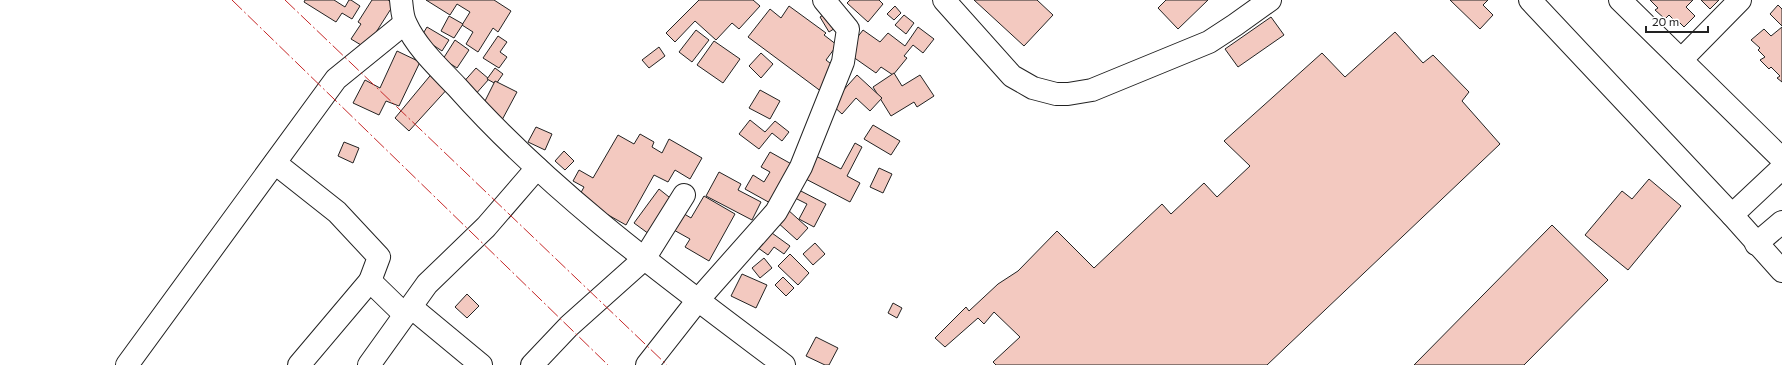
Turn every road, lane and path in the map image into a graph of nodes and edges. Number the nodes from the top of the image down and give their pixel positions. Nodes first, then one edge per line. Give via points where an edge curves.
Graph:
1 (401, 0) edge
2 (824, 0) edge
3 (944, 0) edge
4 (1270, 0) edge
5 (1530, 0) edge
6 (1620, 0) edge
7 (1740, 0) edge
8 (405, 23) junction
9 (1681, 60) junction
10 (1782, 159) edge
11 (275, 163) junction
12 (538, 168) junction
13 (1782, 169) edge
14 (1782, 187) edge
15 (684, 195) dead end
16 (1732, 215) junction
17 (1782, 222) edge
18 (1756, 244) junction
19 (644, 259) junction
20 (1782, 271) edge
21 (370, 281) junction
22 (698, 300) junction
23 (408, 311) junction
24 (126, 365) edge
25 (299, 365) edge
26 (369, 365) edge
27 (481, 365) edge
28 (532, 365) edge
29 (647, 365) edge
30 (784, 365) edge

1 - 8 street
2 - 22 street via 848,29 843,62 801,166 776,212
3 - 4 street via 1012,76 1033,88 1056,94 1068,94 1092,90 1209,42
5 - 16 street
6 - 9 street
7 - 9 street
8 - 11 street via 336,79
8 - 12 street via 422,48 476,108
9 - 10 street
11 - 21 street via 338,212 378,257
11 - 24 street
12 - 19 street
12 - 23 street via 486,227 427,284
13 - 14 street
13 - 16 street
15 - 19 street
16 - 18 street
17 - 18 street
18 - 20 street
19 - 22 street
19 - 28 street via 568,326
21 - 23 street
21 - 25 street
22 - 29 street
22 - 30 street
23 - 26 street
23 - 27 street

